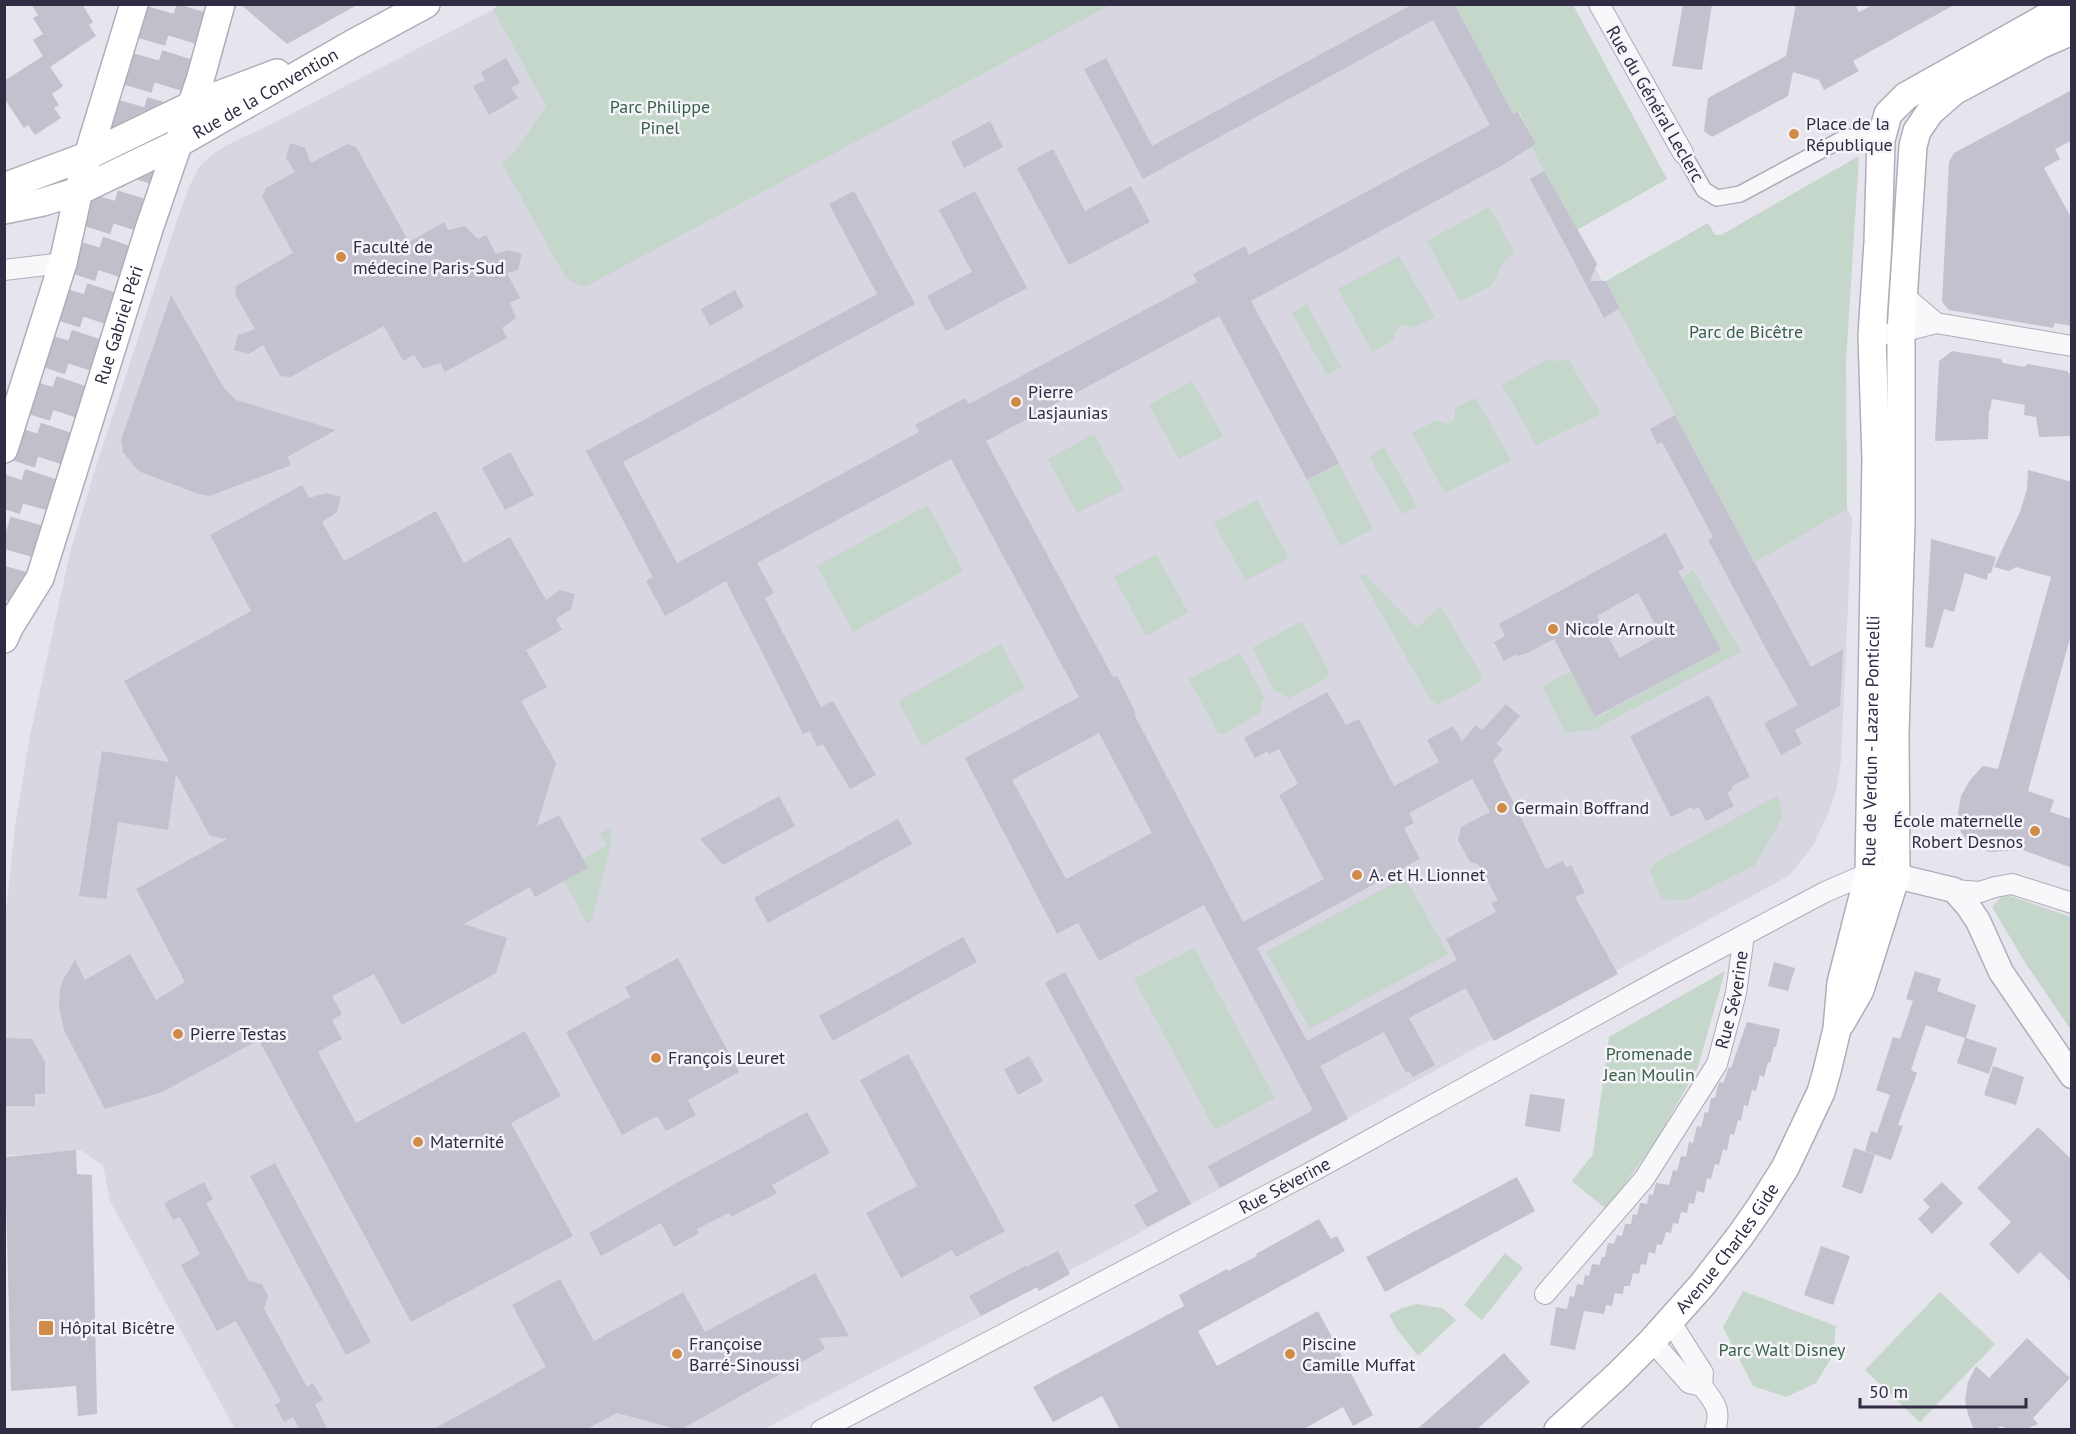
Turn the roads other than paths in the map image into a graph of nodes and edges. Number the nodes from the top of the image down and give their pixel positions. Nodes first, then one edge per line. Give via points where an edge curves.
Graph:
1 (134, 4) edge
2 (221, 4) edge
3 (426, 4) edge
4 (1599, 4) edge
5 (2070, 4) edge
6 (2072, 31) edge
7 (352, 44) junction
8 (192, 105) junction
9 (1881, 140) junction
10 (179, 143) junction
11 (1683, 153) joint
12 (87, 156) junction
13 (4, 187) edge
14 (79, 191) junction
15 (4, 210) edge
16 (63, 262) junction
17 (4, 270) edge
18 (1903, 295) junction
19 (1936, 323) junction
20 (1901, 332) junction
21 (1872, 336) junction
22 (2072, 346) edge
23 (4, 449) edge
24 (4, 639) edge
25 (1869, 873) junction
26 (1896, 876) junction
27 (1954, 890) junction
28 (2072, 903) edge
29 (1744, 934) junction
30 (1837, 1029) junction
31 (2072, 1076) edge
32 (1545, 1294) dead end
33 (1661, 1331) junction
34 (1702, 1386) junction
35 (821, 1430) edge
36 (1558, 1430) edge
37 (1715, 1430) edge

1 - 12 main road
2 - 8 main road, Rue Gabriel Péri
3 - 7 main road, Rue de la Convention
4 - 11 street, Rue du Général Leclerc
5 - 9 main road, Rue de Verdun - Lazare Ponticelli via 1905,96 1888,114
6 - 18 main road, Rue de Verdun - Lazare Ponticelli via 1954,92 1930,112 1917,131 1912,146
7 - 8 main road, Rue de la Convention
7 - 10 main road, Rue de la Convention
8 - 10 main road, Rue Gabriel Péri
8 - 12 main road, Rue de la Convention
9 - 11 street, Rue du Général Leclerc via 1846,137 1740,194 1718,198 1704,190
9 - 21 main road, Rue de Verdun - Lazare Ponticelli
10 - 14 main road, Rue de la Convention
10 - 24 main road, Rue Gabriel Péri via 40,578
12 - 13 main road, Rue de la Convention
12 - 14 main road
14 - 15 main road, Rue de la Convention
14 - 16 main road
16 - 17 street
16 - 23 main road
18 - 19 street
18 - 20 main road, Rue de Verdun - Lazare Ponticelli
19 - 20 street
19 - 22 street
20 - 21 street
20 - 26 main road, Rue de Verdun - Lazare Ponticelli
21 - 25 main road, Rue de Verdun - Lazare Ponticelli via 1876,459
25 - 26 street, Rue de Verdun - Lazare Ponticelli
25 - 29 street, Rue Séverine
25 - 30 main road, Avenue Charles Gide via 1841,983
26 - 27 street
26 - 30 main road, Avenue Charles Gide via 1860,990
27 - 28 street via 1980,892 2012,884
27 - 31 street via 1978,921 2001,972
29 - 32 street, Rue Séverine via 1736,993 1717,1064 1644,1179
29 - 35 street, Rue Séverine via 1315,1170
30 - 33 main road, Avenue Charles Gide via 1821,1092 1785,1168 1740,1236
33 - 34 street via 1689,1383
33 - 34 street via 1703,1373
33 - 36 main road, Avenue Charles Gide
34 - 37 street via 1718,1408

